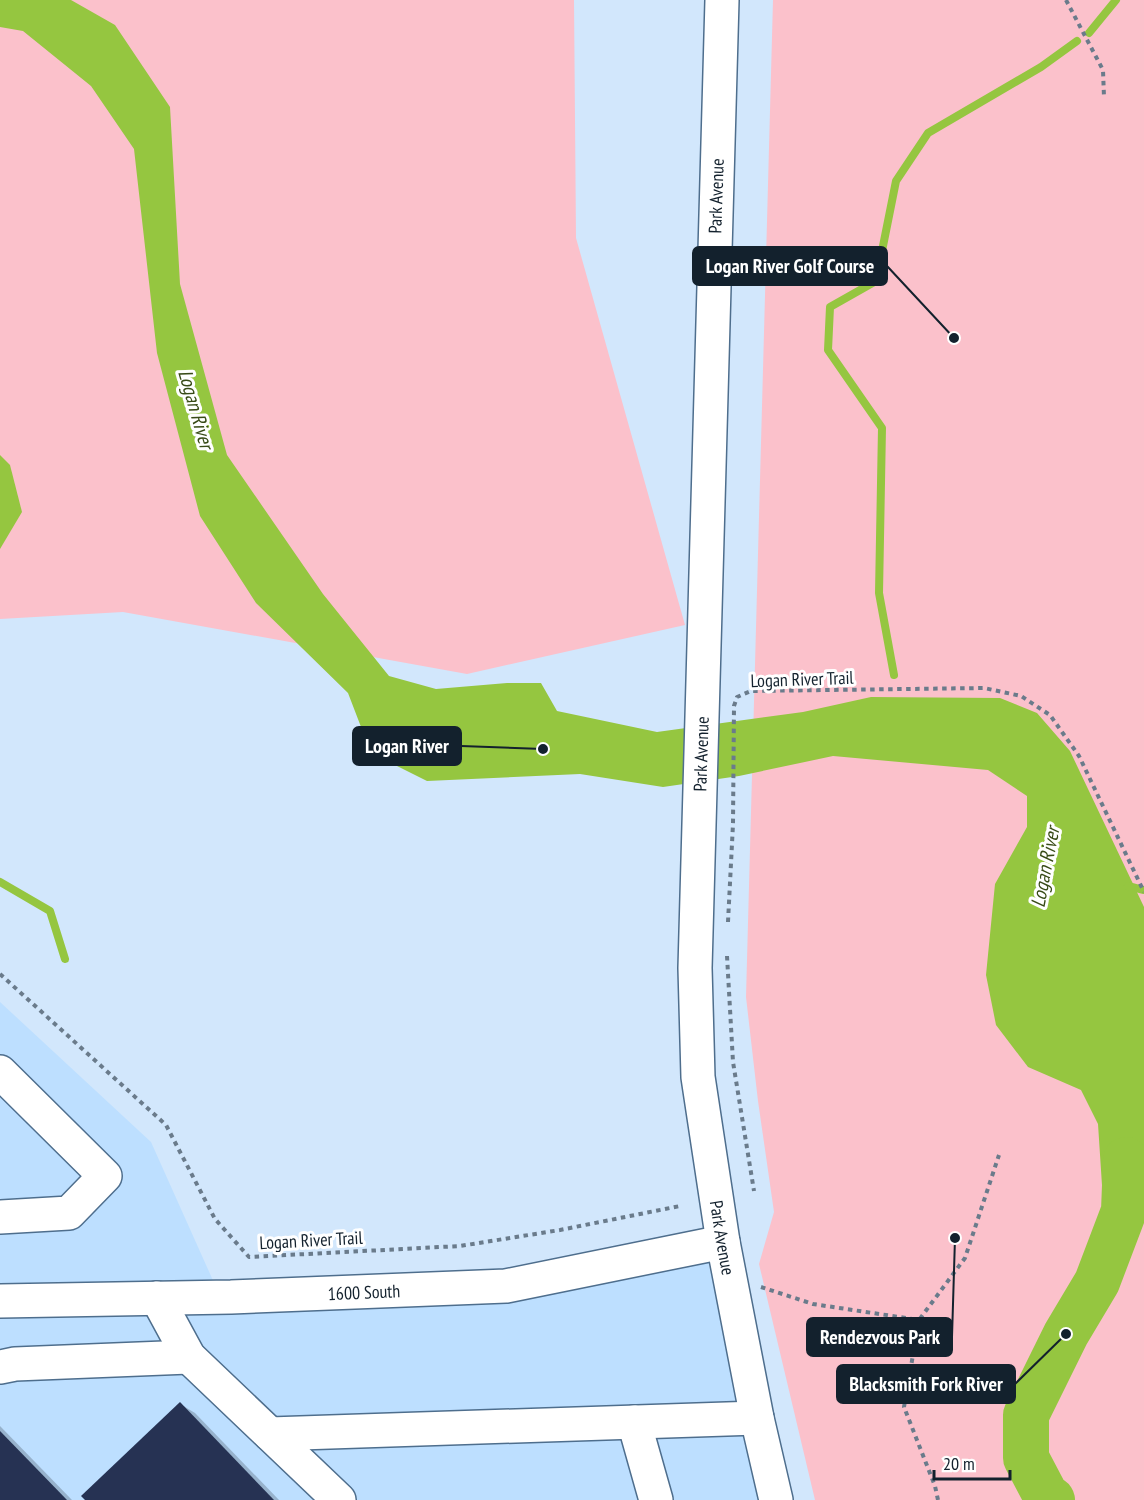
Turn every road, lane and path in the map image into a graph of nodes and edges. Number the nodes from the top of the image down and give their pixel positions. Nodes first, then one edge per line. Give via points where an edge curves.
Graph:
1 (722, 0) edge
2 (1066, 0) edge
3 (1104, 97) dead end
4 (1144, 892) edge
5 (728, 929) dead end
6 (727, 952) dead end
7 (0, 974) edge
8 (0, 1072) edge
9 (999, 1155) dead end
10 (753, 1191) dead end
11 (680, 1206) dead end
12 (0, 1217) edge
13 (723, 1242) junction
14 (730, 1277) junction
15 (157, 1298) junction
16 (0, 1301) edge
17 (919, 1320) junction
18 (189, 1357) junction
19 (0, 1367) edge
20 (757, 1418) junction
21 (634, 1422) junction
22 (270, 1434) junction
23 (339, 1500) edge
24 (656, 1500) edge
25 (776, 1500) edge
26 (938, 1500) edge

1 - 13 street, Park Avenue via 694,968 698,1077
2 - 3 path via 1103,70
4 - 5 path, Logan River Trail via 1079,756 1050,715 1021,696 984,688 751,691 737,698 734,706
6 - 10 path via 733,1062
7 - 11 path, Logan River Trail via 166,1125 214,1219 249,1257 460,1246
8 - 12 street via 105,1176 69,1213
9 - 17 path via 965,1258
13 - 14 street, Park Avenue
13 - 15 street, 1600 South via 506,1286
14 - 17 path via 813,1304
14 - 20 street, Park Avenue
15 - 16 street, 1600 South
15 - 18 street
17 - 26 path via 904,1407
18 - 19 street
18 - 22 street
20 - 21 street
20 - 25 street, Park Avenue
21 - 22 street
21 - 24 street
22 - 23 street

